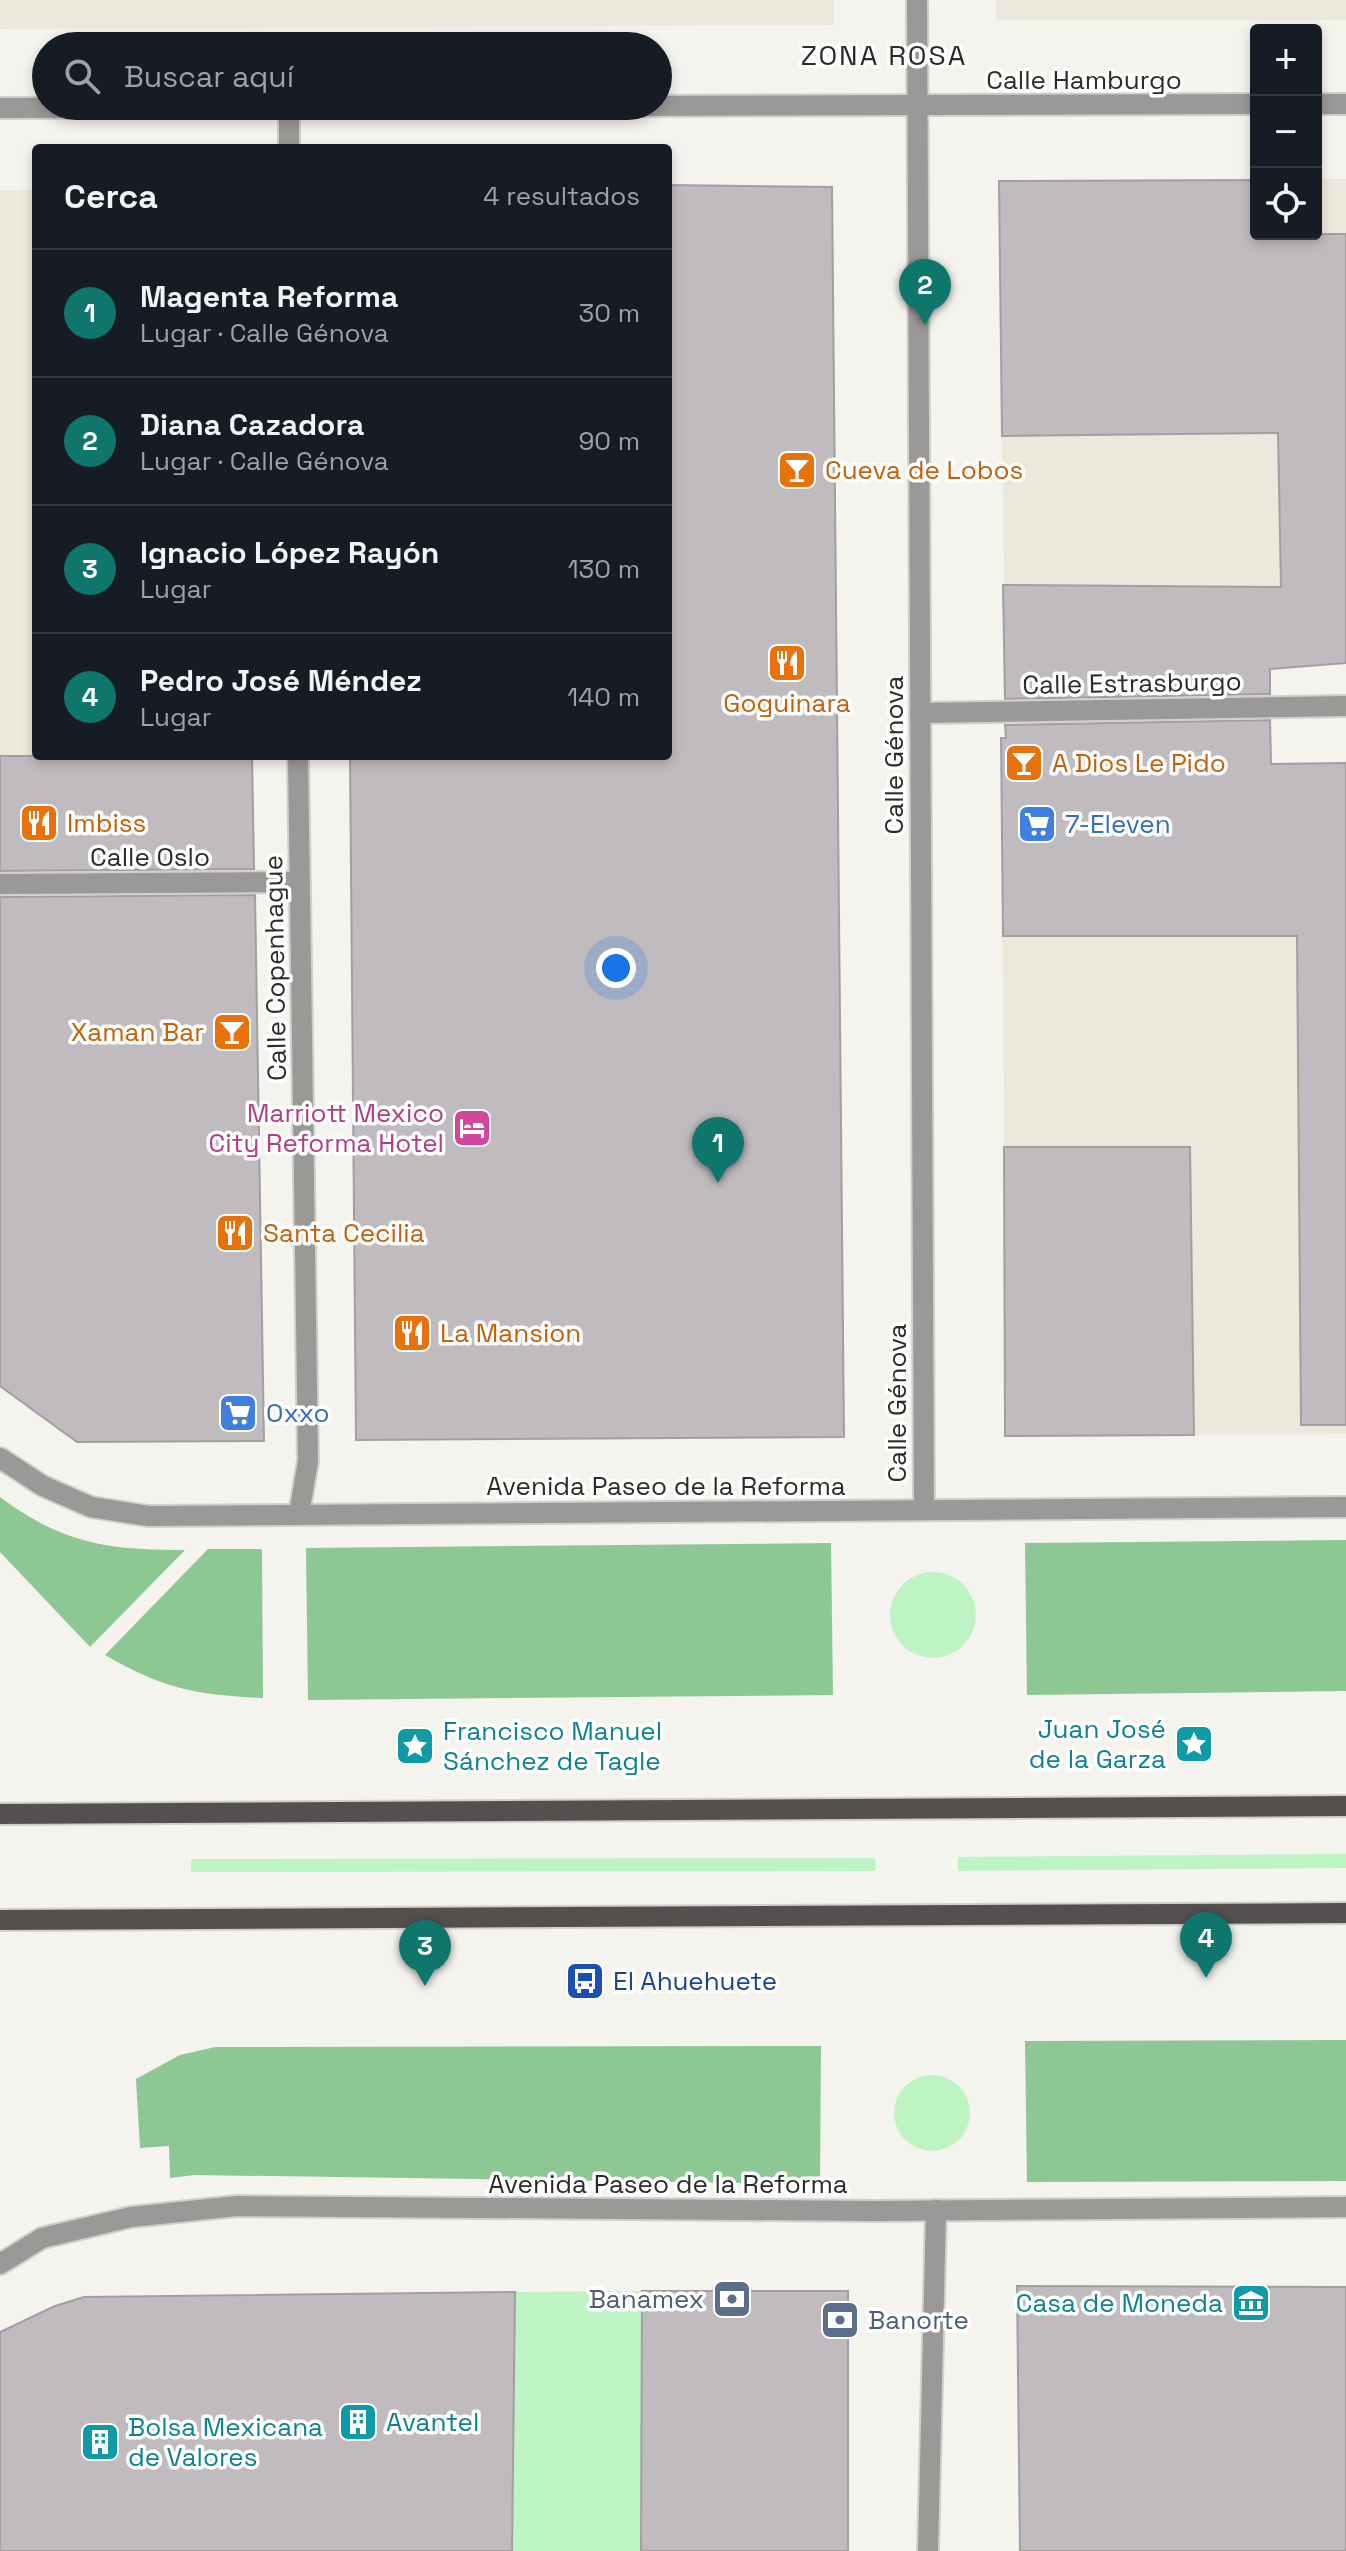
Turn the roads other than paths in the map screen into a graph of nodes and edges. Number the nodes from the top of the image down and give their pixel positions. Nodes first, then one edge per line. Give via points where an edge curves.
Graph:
1 (917, 0) edge
2 (1250, 104) edge
3 (1322, 104) edge
4 (1346, 104) edge
5 (672, 107) edge
6 (918, 107) junction
7 (0, 108) edge
8 (32, 108) edge
9 (289, 120) edge
10 (289, 144) edge
11 (1346, 706) edge
12 (920, 713) junction
13 (298, 760) edge
14 (300, 882) junction
15 (0, 884) edge
16 (0, 1458) edge
17 (1346, 1507) edge
18 (924, 1510) junction
19 (299, 1514) junction
20 (1346, 1806) edge
21 (0, 1814) edge
22 (1346, 1913) edge
23 (0, 1920) edge
24 (1346, 2207) edge
25 (936, 2210) junction
26 (0, 2264) edge
27 (928, 2551) edge

1 - 6 street, Calle Génova
2 - 6 street, Calle Hamburgo
3 - 4 street
5 - 6 street, Calle Hamburgo
6 - 12 street, Calle Génova
7 - 8 street, Calle Hamburgo
9 - 10 street
11 - 12 street, Calle Estrasburgo
12 - 18 street, Calle Génova
13 - 14 street, Calle Copenhague
14 - 15 street, Calle Oslo
14 - 19 street, Calle Copenhague via 308,1461
16 - 19 street, Avenida Paseo de la Reforma via 43,1486 91,1507 148,1516
17 - 18 street, Avenida Paseo de la Reforma
18 - 19 street, Avenida Paseo de la Reforma
20 - 21 main road
22 - 23 main road
24 - 25 street, Avenida Paseo de la Reforma
25 - 26 street, Avenida Paseo de la Reforma via 237,2206 131,2217 42,2238
25 - 27 street

